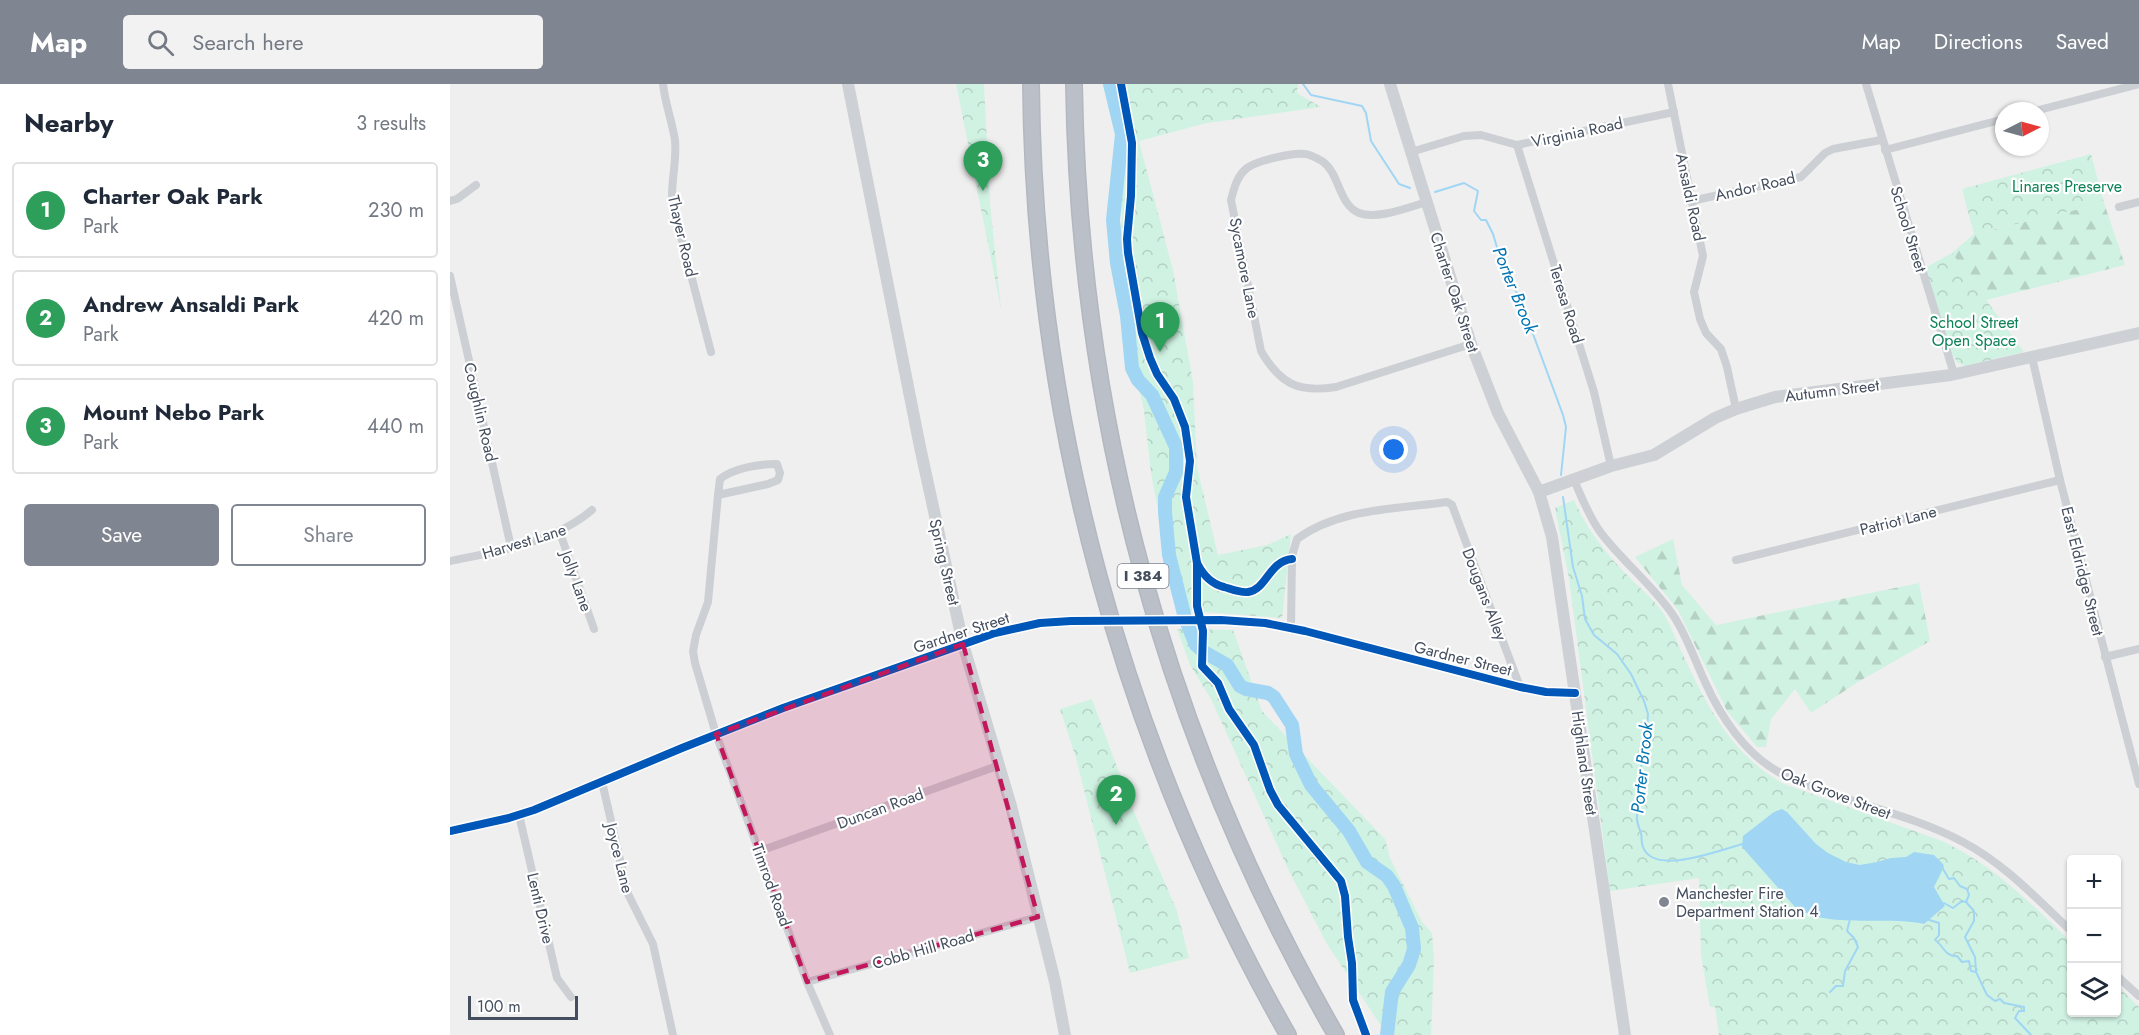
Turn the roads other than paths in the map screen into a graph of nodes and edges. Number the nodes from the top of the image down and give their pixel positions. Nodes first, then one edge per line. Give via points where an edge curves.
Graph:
1 (663, 84) edge
2 (848, 84) edge
3 (1031, 84) edge
4 (1074, 84) edge
5 (1390, 84) edge
6 (1668, 84) edge
7 (1866, 84) edge
8 (2139, 84) edge
9 (2049, 107) edge
10 (1674, 112) junction
11 (1995, 121) edge
12 (1881, 140) junction
13 (1517, 144) junction
14 (1885, 150) junction
15 (1412, 152) junction
16 (476, 185) dead end
17 (450, 201) edge
18 (1691, 201) junction
19 (1427, 202) junction
20 (2139, 202) edge
21 (2119, 207) dead end
22 (450, 276) edge
23 (2139, 333) edge
24 (1471, 344) junction
25 (711, 352) dead end
26 (2032, 357) junction
27 (1954, 374) junction
28 (1736, 409) junction
29 (1611, 465) junction
30 (1574, 480) junction
31 (2060, 480) junction
32 (1539, 492) junction
33 (718, 495) junction
34 (592, 510) dead end
35 (560, 533) junction
36 (512, 547) junction
37 (1736, 560) dead end
38 (450, 561) edge
39 (1291, 627) junction
40 (594, 629) dead end
41 (963, 644) junction
42 (2139, 649) edge
43 (2105, 657) junction
44 (1520, 687) junction
45 (1575, 693) junction
46 (716, 734) junction
47 (1000, 765) junction
48 (602, 782) junction
49 (2139, 784) edge
50 (519, 815) junction
51 (450, 831) edge
52 (760, 851) junction
53 (1038, 917) junction
54 (2067, 927) edge
55 (2121, 980) edge
56 (807, 982) junction
57 (2139, 996) edge
58 (571, 997) dead end
59 (673, 1035) edge
60 (830, 1035) edge
61 (1065, 1035) edge
62 (1288, 1035) edge
63 (1336, 1035) edge
64 (1624, 1035) edge

1 - 25 street, Thayer Road via 675,139 672,202
2 - 41 street, Spring Street
3 - 62 highway, I 384 via 1036,209 1050,343 1070,462 1101,588 1142,717 1178,812 1226,918
4 - 63 highway, I 384 via 1077,188 1090,322 1114,462 1137,554 1176,684 1218,798 1268,909
5 - 15 street, Charter Oak Street
6 - 10 street, Ansaldi Road
7 - 12 street, School Street
8 - 9 street
10 - 13 street, Virginia Road
10 - 18 street, Ansaldi Road
11 - 14 street
12 - 14 street, School Street
12 - 18 street, Andor Road via 1833,149 1801,177
13 - 15 street, Virginia Road via 1481,135 1464,136
13 - 29 street, Teresa Road via 1594,392
14 - 27 street, School Street
15 - 19 street, Charter Oak Street
16 - 17 street
18 - 28 street, Ansaldi Road via 1703,256 1694,292 1700,320 1721,349
19 - 24 street, Charter Oak Street
19 - 24 street, Sycamore Lane via 1375,215 1358,212 1345,201 1323,162 1305,154 1263,160 1246,168 1235,183 1231,200 1261,351 1281,378 1314,391
20 - 21 street
22 - 36 street, Coughlin Road
23 - 26 street, Autumn Street
24 - 32 street, Charter Oak Street via 1498,413
26 - 27 street, Autumn Street
26 - 31 street, East Eldridge Street
27 - 28 street, Autumn Street via 1801,392
28 - 29 street, Autumn Street via 1654,455
29 - 30 street, Autumn Street
30 - 32 street, Autumn Street
30 - 54 street, Oak Grove Street via 1600,532 1674,617 1722,714 1756,755 1776,771 1798,781 1963,842 2003,868
31 - 37 street, Patriot Lane
31 - 43 street, East Eldridge Street
32 - 45 street, Highland Street via 1554,548
33 - 33 street via 720,479 727,474 777,464 778,480
33 - 46 street, Timrod Road via 708,602 693,651
34 - 35 street, Harvest Lane
35 - 36 street, Harvest Lane
35 - 40 street, Jolly Lane
36 - 38 street, Harvest Lane
39 - 41 street, Gardner Street, bridge via 1221,620 1085,621 1027,625
39 - 44 street, Gardner Street
39 - 44 street, Dougans Alley via 1292,556 1297,539 1320,525 1357,513 1448,502
41 - 46 street, Gardner Street
41 - 47 street, Spring Street
42 - 43 street
43 - 49 street, East Eldridge Street
44 - 45 street, Gardner Street
45 - 64 street, Highland Street
46 - 48 street, Gardner Street
46 - 52 street, Timrod Road
47 - 52 street, Duncan Road
47 - 53 street, Spring Street
48 - 50 street, Gardner Street
48 - 59 street, Joyce Lane via 628,894 653,944
50 - 51 street, Gardner Street
50 - 58 street, Lenti Drive via 557,978
52 - 56 street, Timrod Road
53 - 56 street, Cobb Hill Road
53 - 61 street, Spring Street
55 - 57 street
56 - 60 street, Timrod Road

